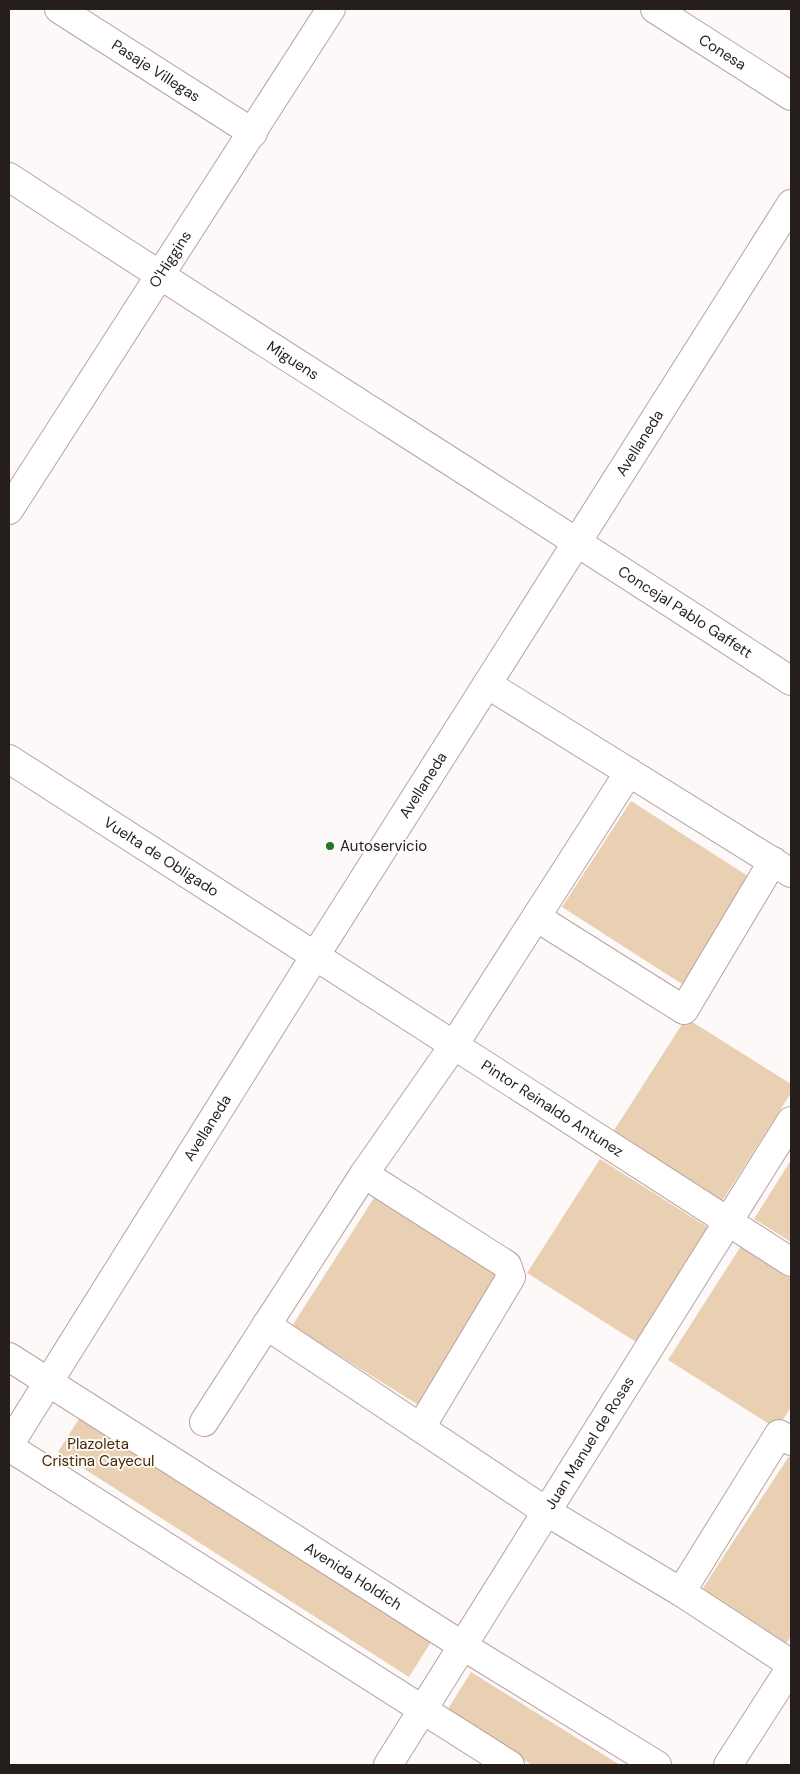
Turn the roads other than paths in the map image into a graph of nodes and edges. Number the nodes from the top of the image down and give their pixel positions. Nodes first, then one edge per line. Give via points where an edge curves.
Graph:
1 (59, 9) edge
2 (331, 9) edge
3 (654, 9) edge
4 (791, 96) edge
5 (253, 133) junction
6 (9, 176) edge
7 (791, 204) edge
8 (159, 275) junction
9 (9, 510) edge
10 (578, 542) junction
11 (791, 681) edge
12 (487, 684) junction
13 (9, 759) edge
14 (629, 772) junction
15 (782, 867) edge
16 (536, 917) junction
17 (315, 956) junction
18 (454, 1045) junction
19 (791, 1121) edge
20 (364, 1174) junction
21 (727, 1221) junction
22 (791, 1262) edge
23 (266, 1325) junction
24 (9, 1357) edge
25 (50, 1382) junction
26 (204, 1422) dead end
27 (421, 1427) junction
28 (791, 1441) edge
29 (9, 1446) edge
30 (547, 1512) junction
31 (681, 1592) junction
32 (462, 1646) junction
33 (791, 1665) edge
34 (423, 1710) junction
35 (388, 1765) edge
36 (510, 1765) edge
37 (657, 1765) edge
38 (728, 1765) edge

1 - 5 street, Pasaje Villegas
2 - 5 street, O'Higgins
3 - 4 street, Conesa
5 - 8 street, O'Higgins
6 - 8 street, Miguens
7 - 10 street, Avellaneda
8 - 9 street, O'Higgins
8 - 10 street, Miguens
10 - 11 street, Concejal Pablo Gaffett
10 - 12 street, Avellaneda
12 - 14 street
12 - 17 street, Avellaneda
13 - 17 street, Vuelta de Obligado
14 - 15 street
14 - 16 street
15 - 16 street via 684,1010
16 - 18 street
17 - 18 street, Pintor Reinaldo Antunez
17 - 25 street, Avellaneda
18 - 20 street
18 - 21 street, Pintor Reinaldo Antunez
19 - 21 street, Juan Manuel de Rosas
20 - 23 street
20 - 27 street via 506,1265 511,1277
21 - 22 street, Pintor Reinaldo Antunez
21 - 30 street, Juan Manuel de Rosas
23 - 26 street
23 - 27 street
24 - 25 street, Avenida Holdich
25 - 29 street, Avellaneda
25 - 32 street, Avenida Holdich
27 - 30 street
28 - 31 street via 779,1434
29 - 34 street
30 - 31 street
30 - 32 street, Juan Manuel de Rosas
31 - 33 street
32 - 34 street, Juan Manuel de Rosas
32 - 37 street, Avenida Holdich
33 - 38 street
34 - 35 street, Juan Manuel de Rosas
34 - 36 street

